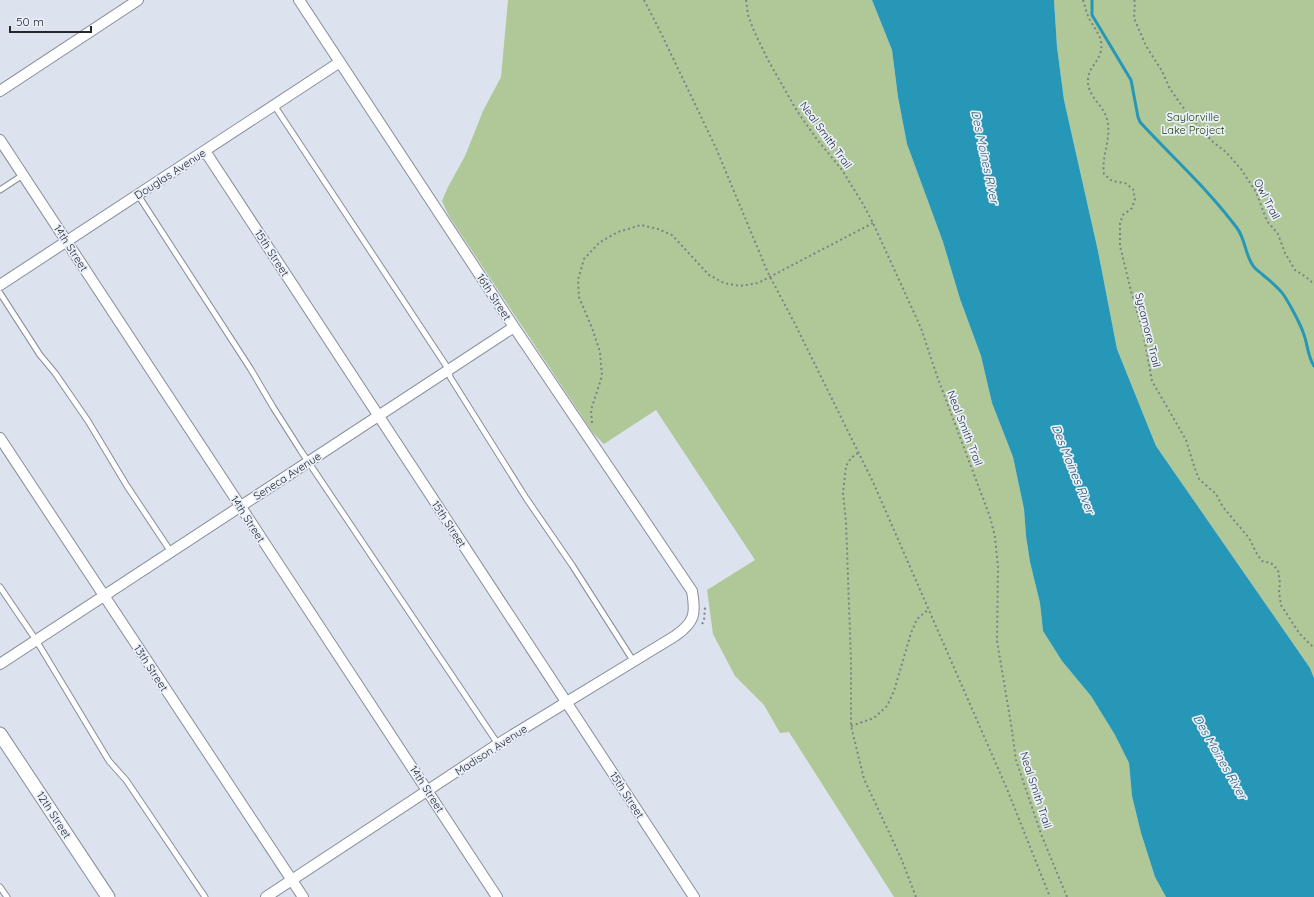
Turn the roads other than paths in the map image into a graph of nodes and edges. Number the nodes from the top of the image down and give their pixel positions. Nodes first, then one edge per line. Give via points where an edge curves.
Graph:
1 (138, 0) edge
2 (299, 0) edge
3 (340, 62) junction
4 (0, 91) edge
5 (274, 105) junction
6 (0, 140) edge
7 (205, 151) junction
8 (23, 175) junction
9 (0, 190) edge
10 (138, 195) junction
11 (66, 241) junction
12 (0, 285) edge
13 (0, 293) edge
14 (514, 327) junction
15 (449, 370) junction
16 (378, 416) junction
17 (0, 438) edge
18 (309, 461) junction
19 (240, 506) junction
20 (171, 552) junction
21 (0, 587) edge
22 (692, 591) joint
23 (104, 596) junction
24 (36, 640) junction
25 (634, 662) junction
26 (0, 664) edge
27 (566, 702) junction
28 (0, 734) edge
29 (498, 744) junction
30 (428, 791) junction
31 (291, 880) junction
32 (0, 887) edge
33 (6, 897) edge
34 (108, 897) edge
35 (205, 897) edge
36 (266, 897) edge
37 (302, 897) edge
38 (498, 897) edge
39 (694, 897) edge

1 - 4 street
2 - 3 street, 16th Street
3 - 5 street, Douglas Avenue
3 - 14 street, 16th Street
5 - 7 street, Douglas Avenue
5 - 15 lane
6 - 8 street, 14th Street
7 - 10 street, Douglas Avenue
7 - 16 street, 15th Street
8 - 9 lane
8 - 11 street, 14th Street
10 - 11 street, Douglas Avenue
10 - 18 lane
11 - 12 street, Douglas Avenue
11 - 19 street, 14th Street
13 - 20 lane via 40,355 88,421
14 - 15 street, Seneca Avenue
14 - 22 street, 16th Street
15 - 16 street, Seneca Avenue
15 - 25 lane via 450,377 526,498
16 - 18 street, Seneca Avenue
16 - 27 street, 15th Street
17 - 23 street, 13th Street
18 - 19 street, Seneca Avenue
18 - 29 lane
19 - 20 street, Seneca Avenue
19 - 30 street, 14th Street
20 - 23 street, Seneca Avenue
21 - 24 lane
22 - 25 street, Madison Avenue via 695,608 692,620 684,630
23 - 24 street, Seneca Avenue
23 - 31 street, 13th Street
24 - 26 street, Seneca Avenue
24 - 35 lane via 110,761 126,780
25 - 27 street, Madison Avenue
27 - 29 street, Madison Avenue
27 - 39 street, 15th Street
28 - 34 main road, 12th Street
29 - 30 street, Madison Avenue
30 - 31 street, Madison Avenue
30 - 38 street, 14th Street
31 - 36 street, Madison Avenue
31 - 37 street, 13th Street
32 - 33 lane

